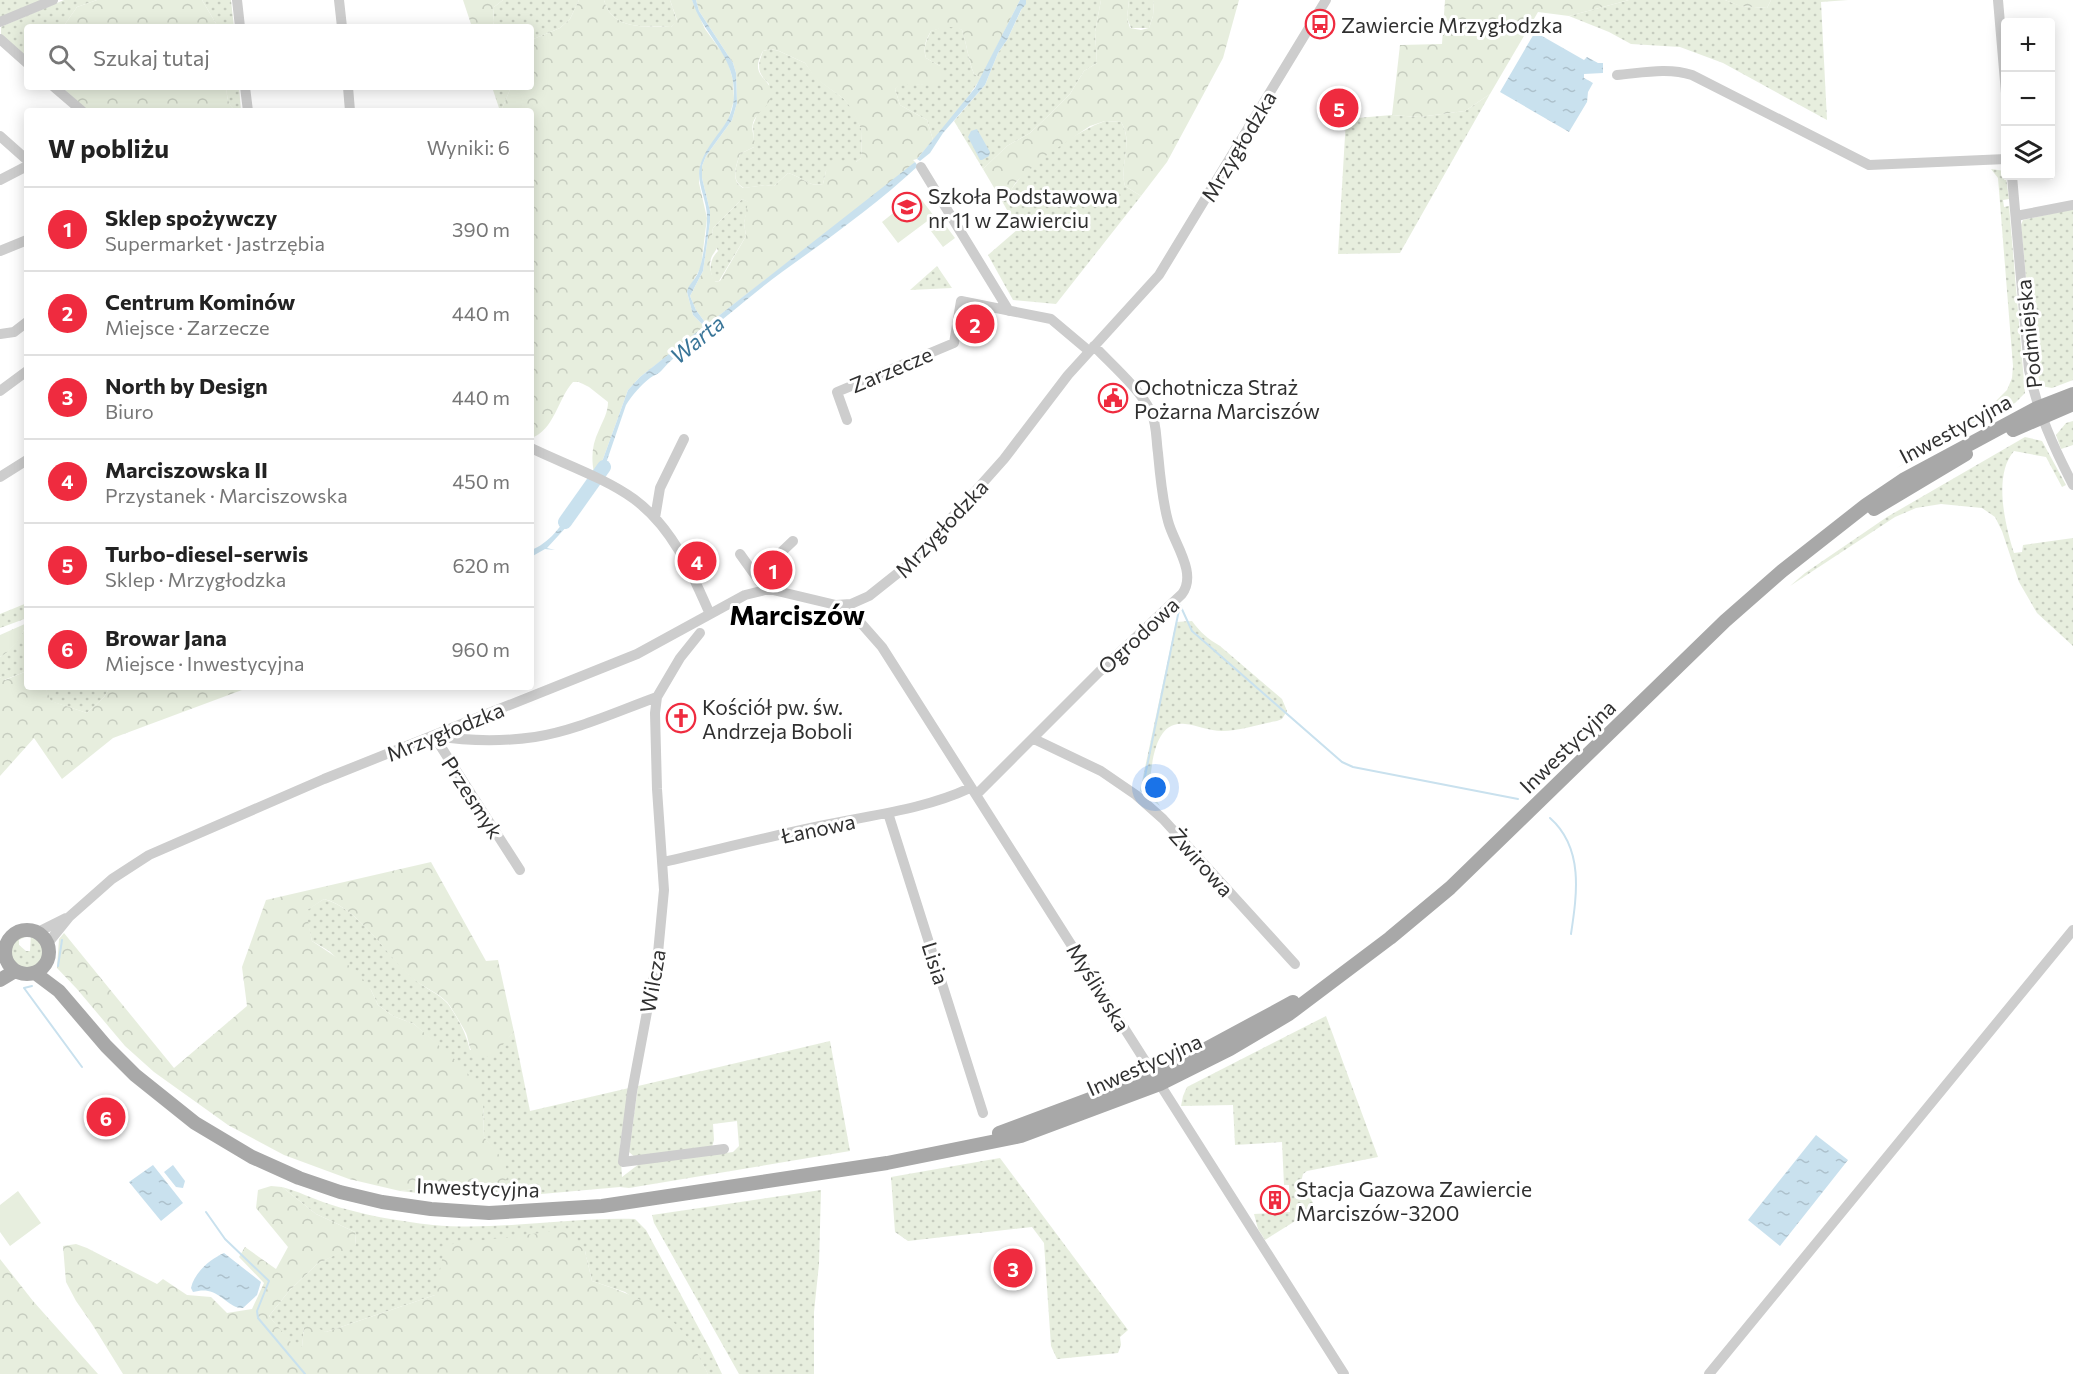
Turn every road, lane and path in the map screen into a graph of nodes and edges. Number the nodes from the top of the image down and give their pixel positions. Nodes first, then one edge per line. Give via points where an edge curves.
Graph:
1 (54, 0) edge
2 (237, 0) edge
3 (339, 0) edge
4 (1326, 0) edge
5 (1998, 0) edge
6 (0, 22) edge
7 (240, 24) edge
8 (342, 24) edge
9 (0, 39) edge
10 (24, 60) edge
11 (2004, 72) edge
12 (1617, 75) dead end
13 (58, 90) edge
14 (245, 90) edge
15 (348, 90) edge
16 (78, 108) edge
17 (248, 108) edge
18 (350, 108) edge
19 (0, 136) edge
20 (24, 157) edge
21 (2001, 159) edge
22 (921, 166) dead end
23 (24, 168) edge
24 (0, 180) edge
25 (2012, 180) edge
26 (2073, 205) edge
27 (2016, 216) junction
28 (24, 241) edge
29 (0, 251) edge
30 (1011, 311) junction
31 (24, 324) edge
32 (0, 334) edge
33 (1091, 349) junction
34 (24, 373) edge
35 (0, 391) edge
36 (2073, 394) edge
37 (2073, 404) edge
38 (2040, 413) junction
39 (847, 420) dead end
40 (684, 439) dead end
41 (534, 449) edge
42 (24, 462) edge
43 (0, 477) edge
44 (2073, 485) edge
45 (655, 518) junction
46 (793, 541) dead end
47 (740, 554) dead end
48 (756, 576) junction
49 (765, 590) junction
50 (845, 605) junction
51 (709, 612) junction
52 (700, 633) dead end
53 (657, 697) junction
54 (434, 736) junction
55 (1034, 739) junction
56 (973, 792) junction
57 (888, 813) junction
58 (663, 862) junction
59 (520, 870) dead end
60 (69, 917) junction
61 (2073, 930) edge
62 (38, 932) junction
63 (48, 944) junction
64 (1295, 964) dead end
65 (7, 966) edge
66 (40, 969) junction
67 (0, 980) edge
68 (1157, 1080) junction
69 (983, 1113) dead end
70 (724, 1149) dead end
71 (1344, 1374) edge
72 (1709, 1374) edge

1 - 6 street
2 - 7 street
3 - 8 street
4 - 33 street, Mrzygłodzka via 1160,275
5 - 11 street
9 - 10 street
12 - 21 street via 1670,71 1692,75 1869,165
13 - 16 street
14 - 17 street
15 - 18 street
19 - 20 street
22 - 30 street
23 - 24 street
25 - 27 street, Podmiejska
26 - 27 street
27 - 38 street, Podmiejska via 2029,370
28 - 29 street
30 - 33 street via 1051,319
30 - 39 street, Zarzecze via 961,301 954,343 837,392
31 - 32 street via 14,332
33 - 50 street, Mrzygłodzka via 1004,459 913,561 874,593
33 - 55 street, Ogrodowa via 1152,413 1166,514 1183,560 1187,585
34 - 35 street
36 - 38 main road, Inwestycyjna
37 - 38 main road, Inwestycyjna
38 - 44 street, Podmiejska
38 - 68 main road, Inwestycyjna via 1903,480 1866,505 1725,621 1450,888 1390,938 1278,1021 1230,1048
40 - 45 street via 660,488
41 - 45 street via 605,482 634,499
42 - 43 street
45 - 51 street via 672,539
46 - 48 street
47 - 48 street
48 - 49 street
49 - 50 street, Mrzygłodzka
49 - 51 street, Mrzygłodzka
50 - 56 street, Myśliwska via 882,647
51 - 54 street, Mrzygłodzka via 636,654
52 - 53 street
53 - 54 street, Przesmyk via 536,737 474,741
53 - 58 street, Wilcza via 657,789
54 - 59 street, Przesmyk
54 - 60 street, Mrzygłodzka via 149,855 112,879
55 - 56 street, Ogrodowa
55 - 64 street, Żwirowa via 1101,771 1136,795 1163,819
56 - 57 street, Łanowa
56 - 68 street, Myśliwska
57 - 58 street, Łanowa
57 - 69 street, Lisia
58 - 70 street, Wilcza via 658,953 623,1162
60 - 62 street, Mrzygłodzka
60 - 63 street, Mrzygłodzka
61 - 72 street
62 - 63 main road
62 - 65 main road via 23,930 10,938 5,952
63 - 66 main road via 49,958
65 - 66 main road via 28,975
65 - 67 main road
66 - 68 main road, Inwestycyjna via 135,1075 195,1123 252,1157 340,1192 431,1209 489,1213 602,1206 887,1163 963,1146
68 - 71 street, Myśliwska

